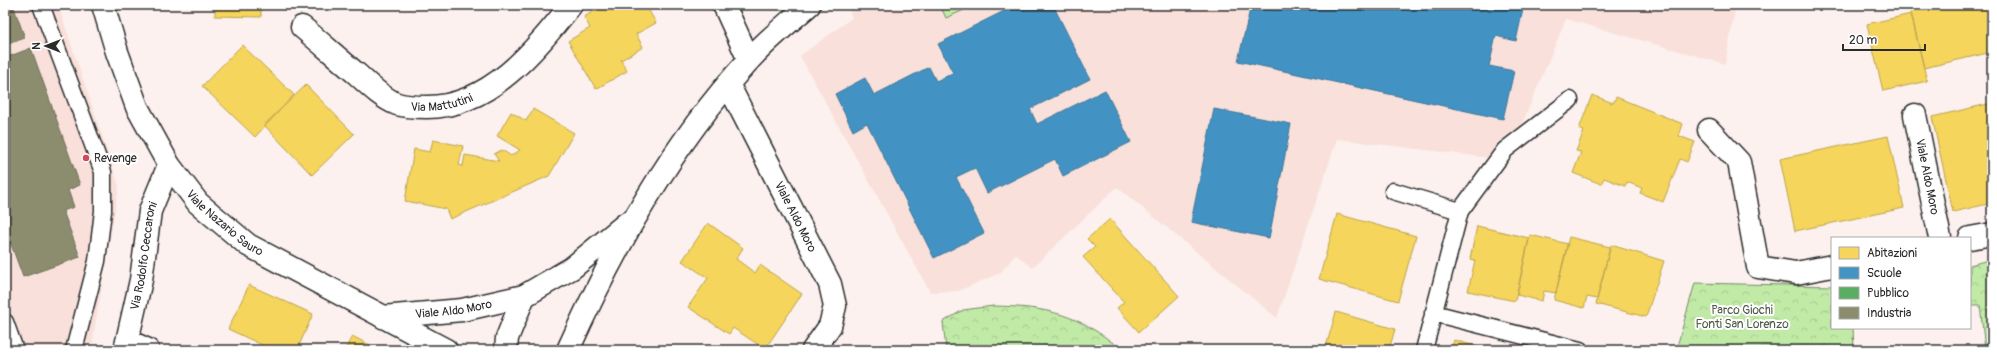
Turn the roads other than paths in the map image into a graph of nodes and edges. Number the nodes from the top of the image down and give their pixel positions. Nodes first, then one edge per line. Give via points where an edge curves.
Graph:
1 (41, 5) edge
2 (103, 5) edge
3 (570, 5) edge
4 (724, 5) edge
5 (809, 5) edge
6 (302, 27) dead end
7 (749, 60) junction
8 (728, 84) junction
9 (1570, 100) dead end
10 (1914, 115) dead end
11 (1708, 130) dead end
12 (169, 165) junction
13 (1393, 191) dead end
14 (1460, 211) junction
15 (637, 215) junction
16 (1992, 234) edge
17 (1940, 237) edge
18 (1971, 238) edge
19 (1831, 266) edge
20 (524, 296) junction
21 (1433, 313) junction
22 (383, 317) junction
23 (5, 322) edge
24 (127, 346) edge
25 (15, 350) edge
26 (74, 350) edge
27 (148, 350) edge
28 (446, 350) edge
29 (506, 350) edge
30 (568, 350) edge
31 (812, 350) edge
32 (1424, 350) edge
33 (1580, 350) edge

1 - 26 lane via 102,172 103,211 97,261
2 - 12 street, Viale Nazario Sauro via 137,107
3 - 6 street, Via Mattutini via 529,55 504,77 482,93 436,107 413,107 396,103 375,90
4 - 7 street
5 - 7 street, Viale Aldo Moro
7 - 8 street, Viale Aldo Moro
8 - 15 street, Viale Aldo Moro via 675,153
8 - 31 street, Viale Aldo Moro via 830,284 835,306 830,326
9 - 14 lane via 1505,150
10 - 17 street, Viale Aldo Moro
11 - 19 street via 1739,162 1758,267 1796,273
12 - 22 street, Viale Nazario Sauro via 198,203 248,245
12 - 24 street, Via Rodolfo Ceccaroni via 150,211 141,280
13 - 14 lane
14 - 21 lane
15 - 20 street, Viale Aldo Moro via 572,268
15 - 30 street, Viale Aldo Moro via 599,282
16 - 18 street
20 - 22 street, Viale Aldo Moro via 462,310
20 - 29 street via 507,338
21 - 32 lane
21 - 33 lane
22 - 28 street, Viale Nazario Sauro
23 - 25 lane
24 - 27 street

